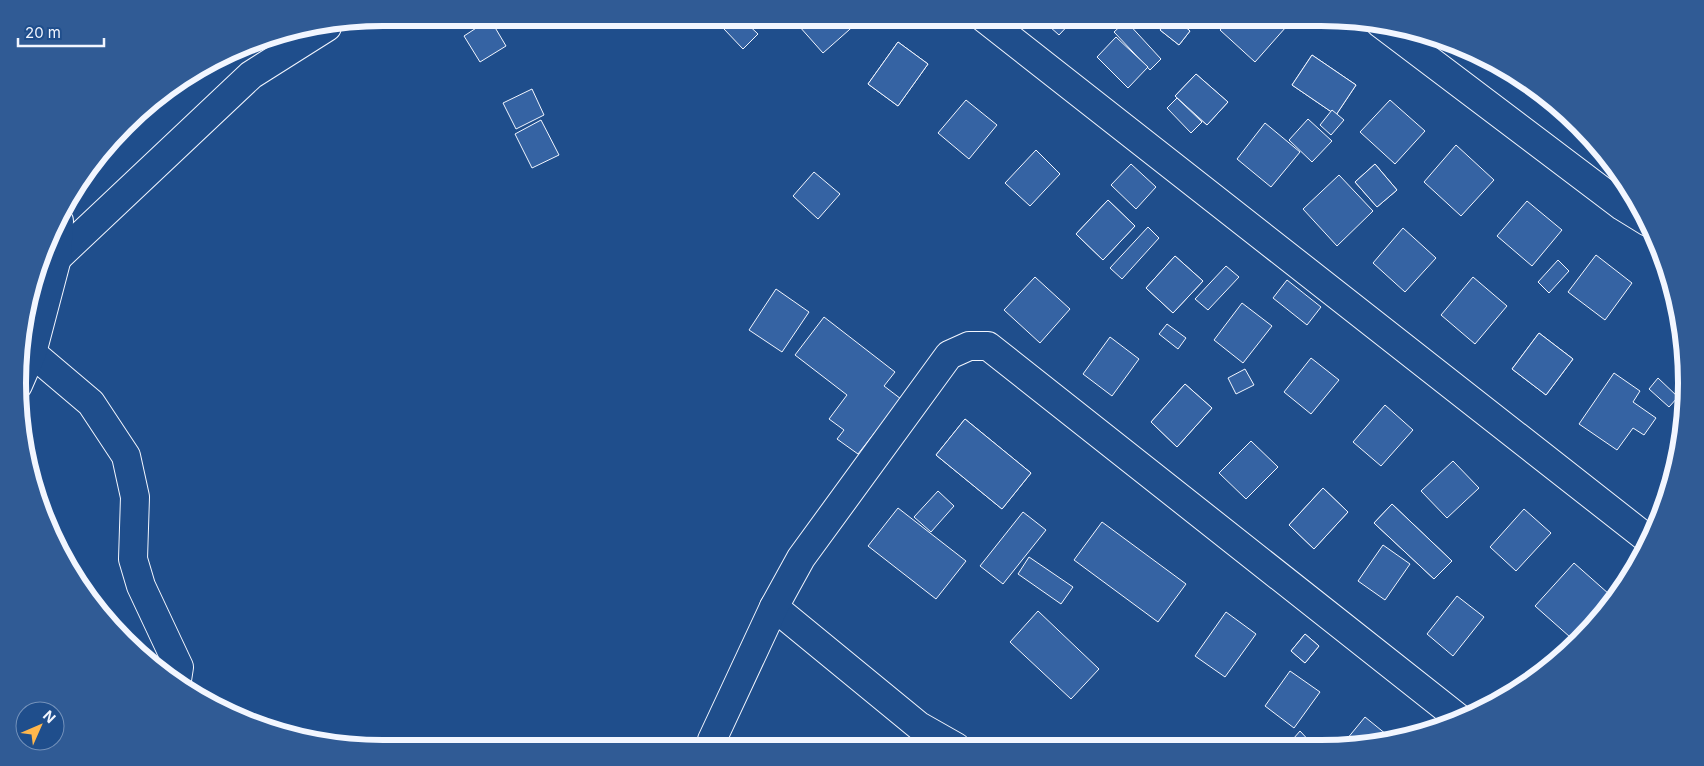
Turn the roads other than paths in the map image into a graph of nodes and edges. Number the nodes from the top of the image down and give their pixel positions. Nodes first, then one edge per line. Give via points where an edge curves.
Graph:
1 (994, 26) edge
2 (318, 32) edge
3 (1394, 34) edge
4 (1635, 214) edge
5 (58, 235) edge
6 (57, 258) junction
7 (32, 352) junction
8 (27, 365) edge
9 (1644, 536) edge
10 (774, 607) junction
11 (178, 675) edge
12 (1455, 714) edge
13 (712, 740) edge
14 (944, 740) edge

1 - 9 street
2 - 6 street via 251,75
3 - 4 street
5 - 6 street
6 - 7 street
7 - 8 street
7 - 11 street via 91,404 126,456 135,496 133,560 141,586 179,667
10 - 12 street via 800,558 949,355 969,346 988,346
10 - 13 street
10 - 14 street via 919,726

